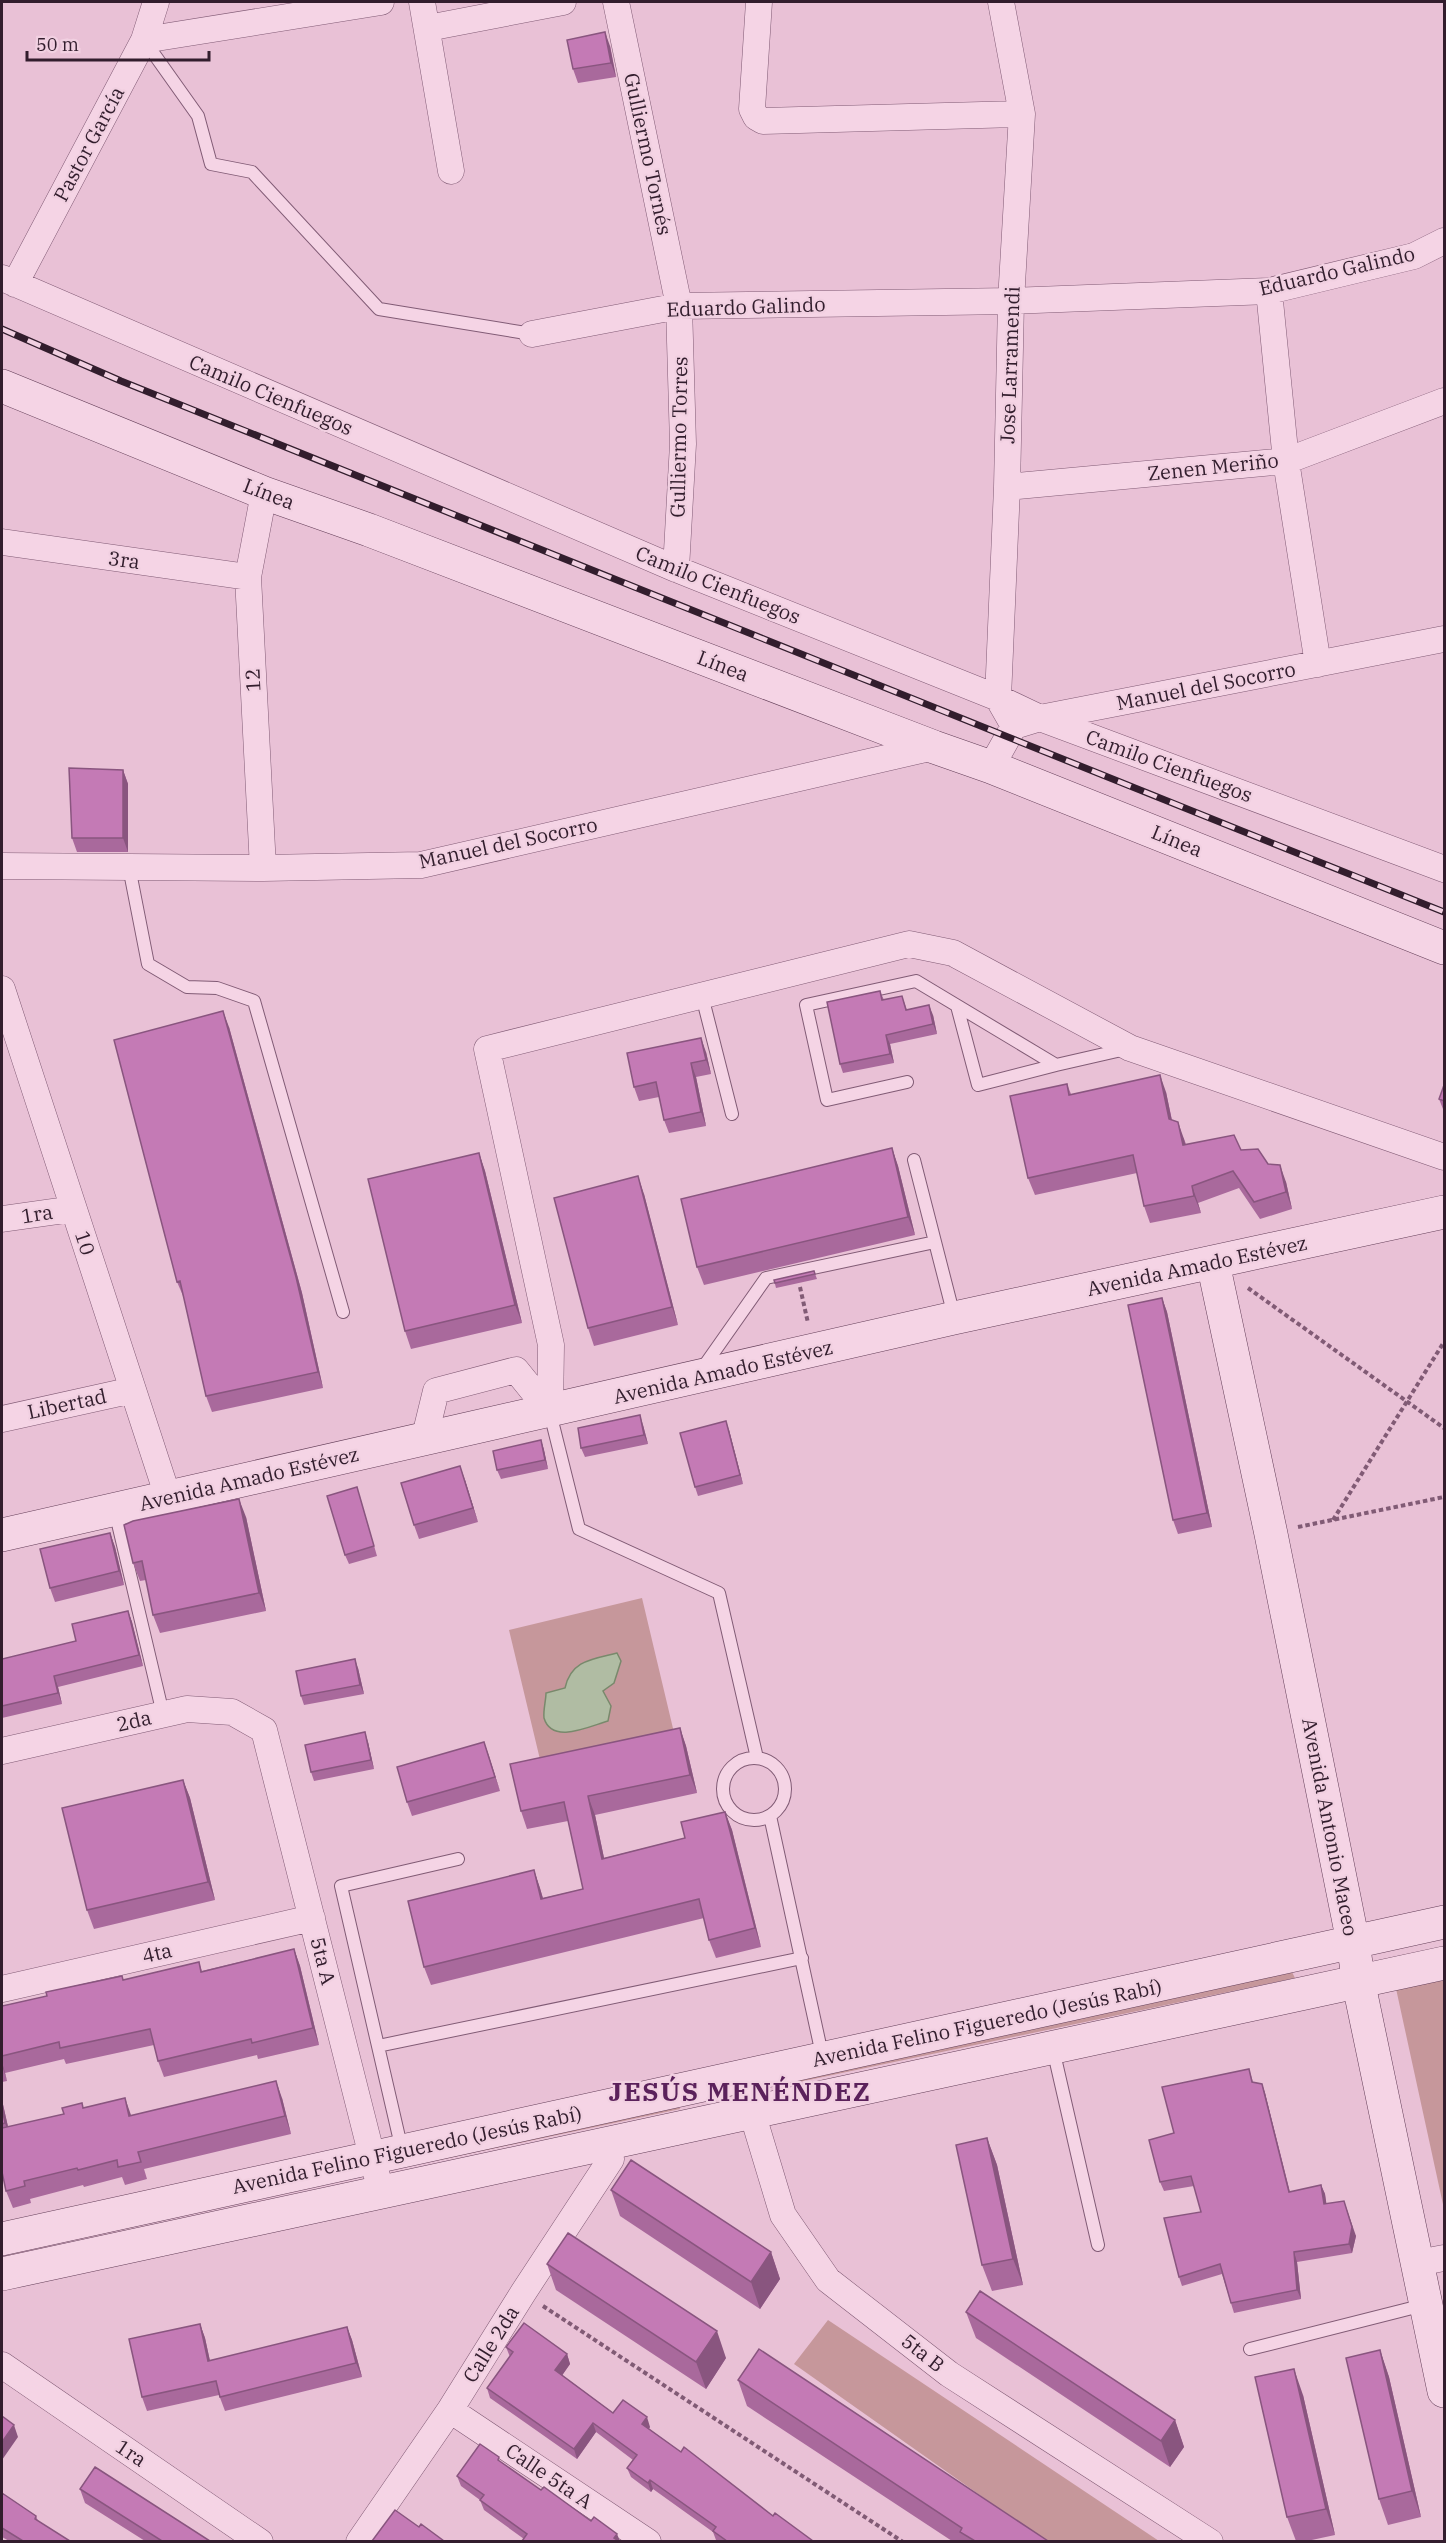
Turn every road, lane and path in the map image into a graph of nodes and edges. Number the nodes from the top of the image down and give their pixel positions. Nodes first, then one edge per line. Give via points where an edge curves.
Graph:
1 (156, 2) edge
2 (381, 2) edge
3 (422, 2) edge
4 (563, 2) edge
5 (616, 2) edge
6 (759, 2) edge
7 (1001, 2) edge
8 (428, 28) junction
9 (144, 40) junction
10 (1022, 114) junction
11 (452, 171) dead end
12 (1444, 241) edge
13 (8, 281) edge
14 (1269, 291) junction
15 (1011, 301) junction
16 (679, 306) junction
17 (532, 334) joint
18 (2, 386) edge
19 (1444, 401) edge
20 (1286, 461) junction
21 (1007, 487) junction
22 (264, 493) junction
23 (2, 542) edge
24 (676, 569) junction
25 (248, 577) junction
26 (1444, 639) edge
27 (1318, 664) junction
28 (998, 698) junction
29 (1040, 718) junction
30 (1014, 726) junction
31 (934, 747) junction
32 (991, 767) junction
33 (2, 866) edge
34 (129, 867) junction
35 (262, 868) junction
36 (1444, 869) edge
37 (1444, 948) edge
38 (2, 989) edge
39 (702, 996) junction
40 (957, 1006) junction
41 (1130, 1048) junction
42 (1056, 1065) junction
43 (907, 1082) dead end
44 (732, 1114) dead end
45 (1444, 1157) edge
46 (914, 1160) dead end
47 (73, 1209) junction
48 (1444, 1212) edge
49 (2, 1219) edge
50 (935, 1242) junction
51 (1213, 1263) junction
52 (796, 1271) junction
53 (343, 1312) dead end
54 (954, 1318) junction
55 (1444, 1342) edge
56 (814, 1350) junction
57 (696, 1378) junction
58 (133, 1390) junction
59 (1408, 1402) junction
60 (550, 1412) junction
61 (2, 1419) edge
62 (1444, 1428) edge
63 (424, 1440) junction
64 (168, 1497) junction
65 (1444, 1497) edge
66 (114, 1509) junction
67 (1333, 1520) junction
68 (1271, 1534) junction
69 (2, 1535) edge
70 (163, 1714) junction
71 (264, 1730) joint
72 (2, 1751) edge
73 (757, 1758) junction
74 (770, 1816) junction
75 (458, 1859) dead end
76 (312, 1918) junction
77 (1444, 1922) edge
78 (1353, 1942) junction
79 (802, 1958) junction
80 (1444, 1963) edge
81 (1358, 1982) junction
82 (2, 1989) edge
83 (378, 2046) junction
84 (1053, 2048) junction
85 (823, 2059) junction
86 (741, 2076) junction
87 (751, 2113) junction
88 (606, 2144) junction
89 (387, 2154) junction
90 (381, 2192) junction
91 (2, 2239) edge
92 (1098, 2245) dead end
93 (1431, 2260) edge
94 (2, 2274) edge
95 (523, 2293) junction
96 (1427, 2304) junction
97 (1251, 2349) dead end
98 (2, 2365) edge
99 (1444, 2391) edge
100 (450, 2410) junction
101 (260, 2541) edge
102 (359, 2541) edge
103 (648, 2541) edge
104 (903, 2541) edge
105 (1210, 2541) edge

1 - 9 street, Pastor García
2 - 9 street
3 - 8 street
4 - 8 street
5 - 16 street, Gulliermo Tornés
6 - 10 street via 752,109 763,121
7 - 10 street, Jose Larramendi
8 - 11 street
9 - 13 street, Pastor García
9 - 17 lane, Eduardo Galindo via 198,116 211,164 252,172 379,309
10 - 15 street, Jose Larramendi
12 - 14 street, Eduardo Galindo via 1414,256
13 - 24 street, Camilo Cienfuegos
14 - 15 street, Eduardo Galindo
14 - 20 street
15 - 16 street, Eduardo Galindo
15 - 21 street, Jose Larramendi
16 - 17 street, Eduardo Galindo
16 - 24 street, Gulliermo Torres via 683,444
18 - 22 main road, Línea
19 - 20 street, Zenen Meriño
20 - 21 street, Zenen Meriño
20 - 27 street
21 - 28 street, Jose Larramendi
22 - 25 street, 12
22 - 31 main road, Línea
23 - 25 street, 3ra
24 - 28 street, Camilo Cienfuegos
25 - 35 street, 12
26 - 27 street, Manuel del Socorro
27 - 29 street, Manuel del Socorro
28 - 29 street, Camilo Cienfuegos
28 - 30 street
29 - 30 street, Manuel del Socorro
29 - 36 street, Camilo Cienfuegos
30 - 32 street
31 - 32 main road, Línea
31 - 35 street, Manuel del Socorro via 421,865
32 - 37 main road, Línea
33 - 34 street, Manuel del Socorro
34 - 35 street, Manuel del Socorro
34 - 53 lane via 148,964 187,987 217,988 254,1001
38 - 47 street, 10
39 - 41 street via 909,944 953,953
39 - 44 lane
39 - 60 street via 487,1049 551,1345
40 - 42 lane
40 - 42 lane via 978,1085
40 - 43 lane via 916,981 806,1005 827,1100
41 - 42 lane
41 - 45 street
46 - 50 lane
47 - 49 street, 1ra
47 - 58 street, 10
48 - 51 main road, Avenida Amado Estévez
50 - 52 lane
50 - 54 lane
51 - 54 main road, Avenida Amado Estévez
51 - 59 path
51 - 68 main road, Avenida Antonio Maceo
52 - 56 path
52 - 57 lane via 766,1278
54 - 56 main road, Avenida Amado Estévez
55 - 59 path
56 - 57 main road, Avenida Amado Estévez
57 - 60 main road, Avenida Amado Estévez
58 - 61 street, Libertad
58 - 64 street, 10
59 - 62 path
59 - 67 path
60 - 63 main road, Avenida Amado Estévez
60 - 63 street via 516,1370 436,1391
60 - 73 lane via 579,1529 719,1593
63 - 64 main road, Avenida Amado Estévez
64 - 66 main road, Avenida Amado Estévez
65 - 67 path
66 - 69 main road, Avenida Amado Estévez
66 - 70 lane
67 - 68 path
68 - 78 main road, Avenida Antonio Maceo
70 - 71 street, 2da via 187,1709 232,1712
70 - 72 street, 2da
71 - 76 street, 5ta A
73 - 74 lane via 775,1765 785,1782 783,1803
73 - 74 lane via 746,1758 729,1770 722,1790 730,1810 749,1820
74 - 79 lane
75 - 83 lane via 341,1886
76 - 82 street, 4ta
76 - 89 street, 5ta A
77 - 78 main road, Avenida Felino Figueredo (Jesús Rabí)
78 - 81 main road, Avenida Antonio Maceo
78 - 85 main road, Avenida Felino Figueredo (Jesús Rabí)
79 - 83 lane
79 - 85 lane
80 - 81 main road, Avenida Felino Figueredo (Jesús Rabí)
81 - 84 main road, Avenida Felino Figueredo (Jesús Rabí)
81 - 93 main road, Avenida Antonio Maceo
83 - 89 lane
84 - 87 main road, Avenida Felino Figueredo (Jesús Rabí)
84 - 92 lane
85 - 86 main road, Avenida Felino Figueredo (Jesús Rabí)
86 - 87 street, 5ta B
86 - 89 main road, Avenida Felino Figueredo (Jesús Rabí)
87 - 88 main road, Avenida Felino Figueredo (Jesús Rabí)
87 - 105 street, 5ta B via 783,2214 828,2280 950,2374
88 - 90 main road, Avenida Felino Figueredo (Jesús Rabí)
88 - 95 street, Calle 2da via 610,2159
89 - 90 street, 5ta A
89 - 91 main road, Avenida Felino Figueredo (Jesús Rabí)
90 - 94 main road, Avenida Felino Figueredo (Jesús Rabí)
93 - 96 main road, Avenida Antonio Maceo
95 - 100 street, Calle 2da
95 - 104 path
96 - 97 lane
96 - 99 main road, Avenida Antonio Maceo
98 - 101 street, 1ra
100 - 102 street, Calle 2da
100 - 103 street, Calle 5ta A

